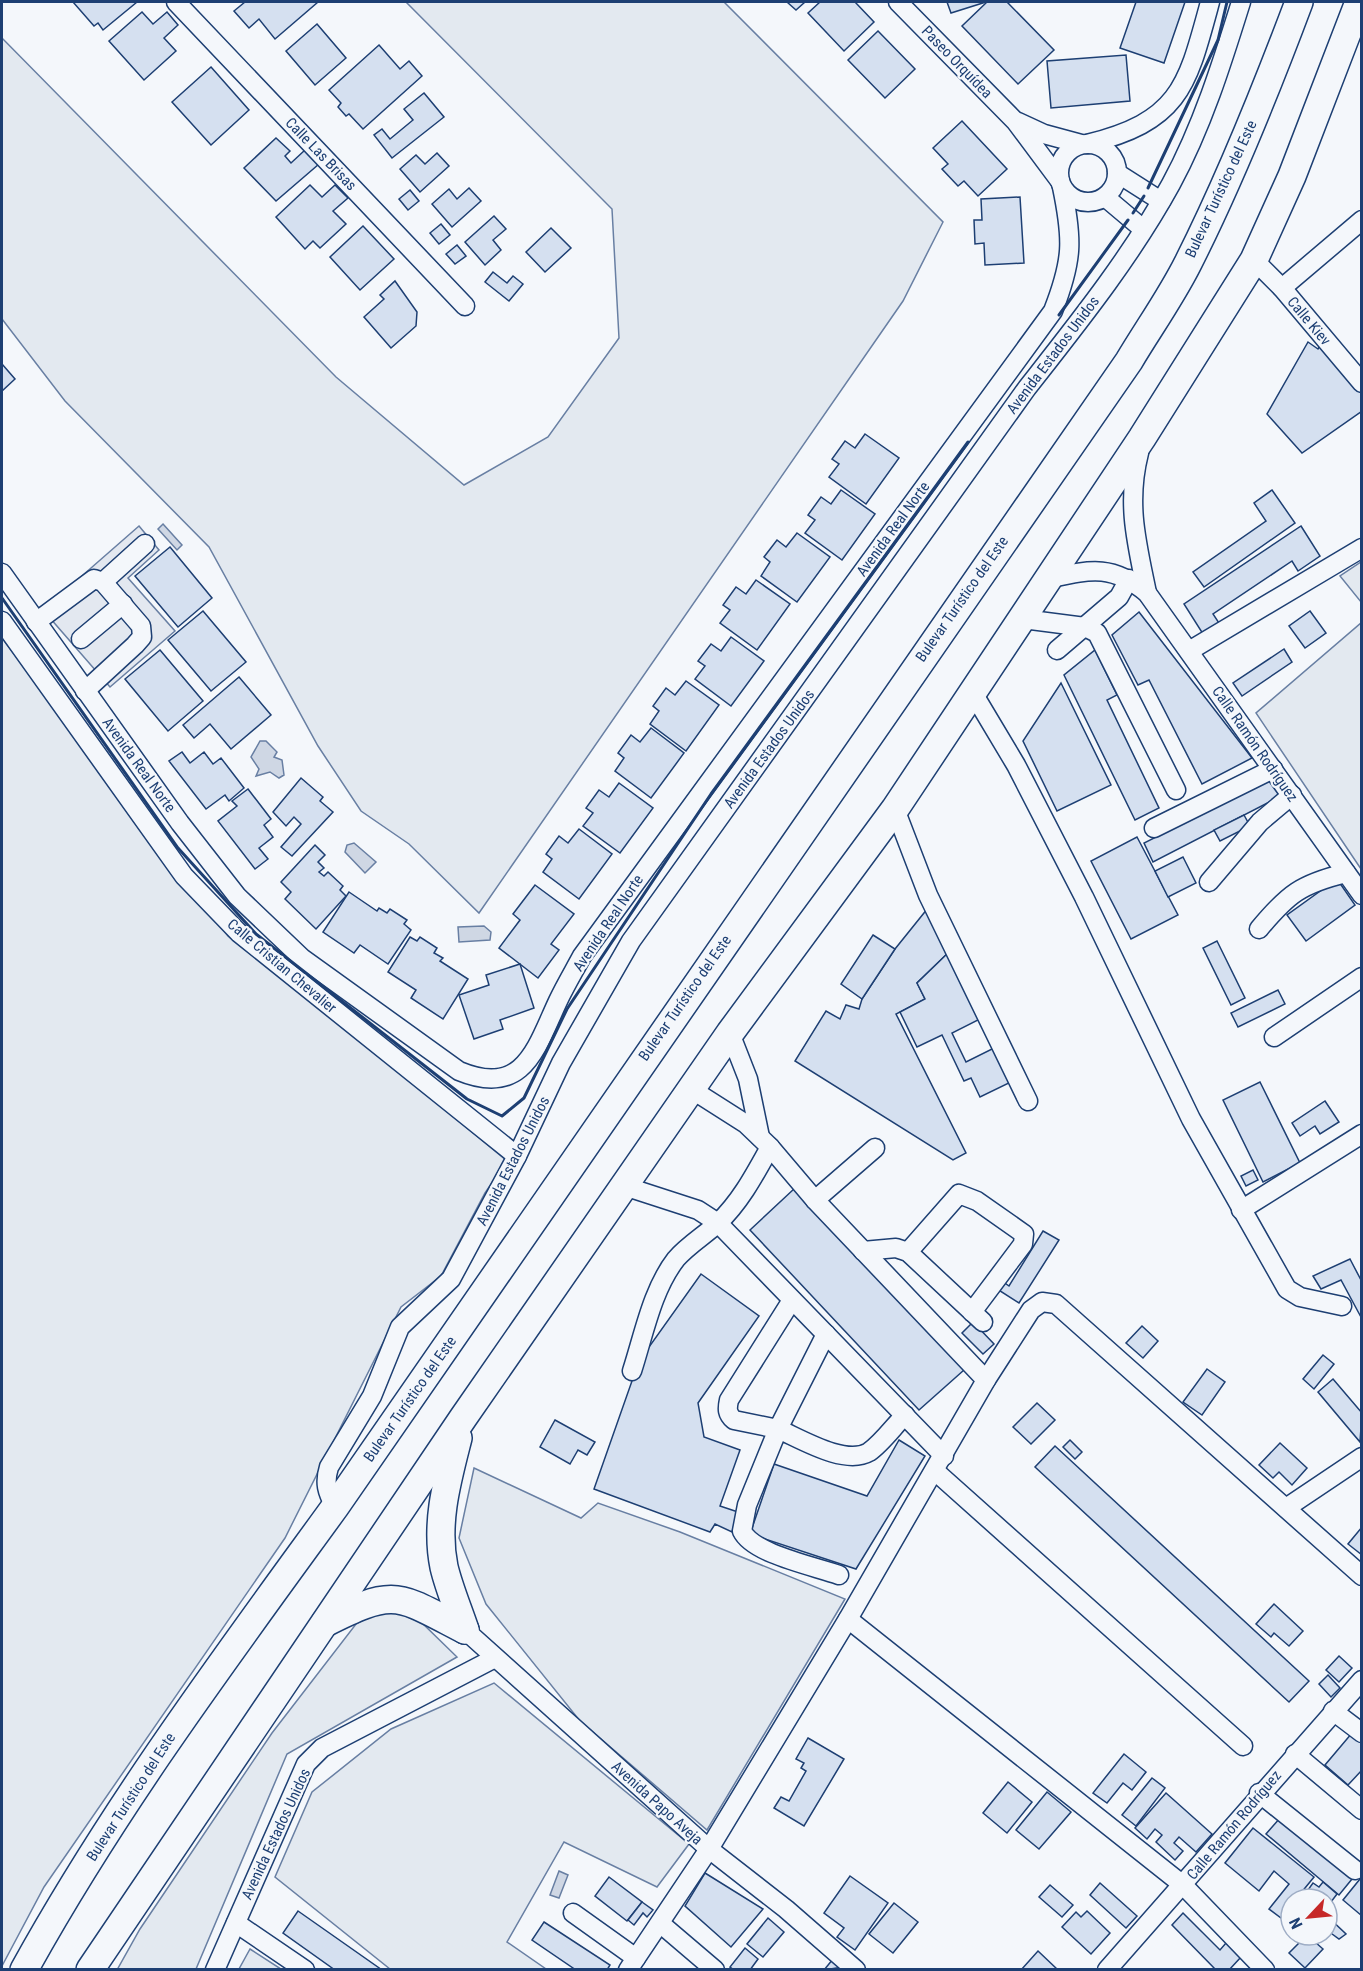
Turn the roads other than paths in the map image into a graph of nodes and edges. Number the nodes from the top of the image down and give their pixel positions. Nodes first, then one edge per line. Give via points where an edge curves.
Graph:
1 (176, 2) edge
2 (898, 2) edge
3 (1210, 2) edge
4 (1241, 2) edge
5 (1299, 2) edge
6 (1359, 2) edge
7 (1016, 122) junction
8 (1131, 130) junction
9 (1084, 144) junction
10 (1114, 165) junction
11 (1061, 184) junction
12 (1105, 196) junction
13 (1161, 201) junction
14 (1087, 202) junction
15 (1362, 220) edge
16 (1069, 222) junction
17 (1143, 229) junction
18 (1254, 260) junction
19 (1282, 288) junction
20 (465, 306) dead end
21 (1362, 383) edge
22 (1142, 438) junction
23 (145, 544) dead end
24 (1362, 548) edge
25 (2, 573) edge
26 (1051, 578) junction
27 (1129, 579) junction
28 (103, 582) junction
29 (1147, 593) junction
30 (123, 604) junction
31 (1023, 620) junction
32 (2, 621) edge
33 (36, 622) junction
34 (1085, 627) junction
35 (81, 639) dead end
36 (1057, 650) dead end
37 (1190, 651) junction
38 (85, 691) junction
39 (973, 693) junction
40 (1273, 769) junction
41 (1176, 790) dead end
42 (1292, 795) junction
43 (895, 810) junction
44 (1154, 828) dead end
45 (1346, 873) junction
46 (1209, 882) dead end
47 (1362, 895) edge
48 (1259, 929) dead end
49 (1362, 977) edge
50 (730, 1033) junction
51 (1274, 1037) dead end
52 (691, 1089) junction
53 (1028, 1101) dead end
54 (1362, 1134) edge
55 (765, 1142) junction
56 (875, 1148) dead end
57 (517, 1156) junction
58 (624, 1186) junction
59 (815, 1200) junction
60 (1241, 1210) junction
61 (718, 1223) junction
62 (862, 1251) junction
63 (908, 1252) junction
64 (792, 1300) junction
65 (1342, 1306) dead end
66 (826, 1334) junction
67 (632, 1371) dead end
68 (986, 1380) junction
69 (905, 1415) junction
70 (463, 1418) junction
71 (778, 1429) junction
72 (1362, 1457) edge
73 (940, 1463) junction
74 (335, 1507) junction
75 (1286, 1508) junction
76 (839, 1575) dead end
77 (1362, 1576) edge
78 (848, 1619) junction
79 (324, 1624) junction
80 (465, 1630) junction
81 (495, 1658) junction
82 (1362, 1680) edge
83 (1334, 1711) junction
84 (1362, 1733) edge
85 (1244, 1746) dead end
86 (1295, 1754) junction
87 (1259, 1793) junction
88 (1362, 1810) edge
89 (709, 1849) junction
90 (1355, 1870) dead end
91 (1183, 1886) junction
92 (573, 1913) dead end
93 (236, 1923) junction
94 (661, 1924) junction
95 (632, 1964) edge
96 (24, 1970) edge
97 (90, 1970) edge
98 (215, 1970) edge
99 (305, 1970) edge
100 (715, 1970) edge
101 (856, 1970) edge
102 (1107, 1970) edge
103 (1265, 1970) edge

1 - 20 street, Calle Las Brisas
2 - 7 street, Paseo Orquídea
3 - 8 street via 1192,66 1170,104 1152,120
4 - 13 street, Avenida Estados Unidos via 1210,92
5 - 74 highway, Bulevar Turístico del Este via 1218,201 1186,266 1129,361
6 - 18 highway via 1292,176
7 - 9 street
7 - 11 street
8 - 9 street
8 - 10 street via 1119,142
9 - 10 street via 1104,148
9 - 11 street via 1073,147 1061,161
10 - 12 street via 1111,190
10 - 13 street
11 - 14 street via 1068,195
11 - 16 street, Avenida Real Norte
12 - 14 street
12 - 17 street
13 - 17 street, Avenida Estados Unidos
14 - 16 street
15 - 19 street
16 - 38 street, Avenida Real Norte via 1067,275 1053,310 582,956 535,1054 509,1076 475,1078 459,1071 302,958 237,896
17 - 57 street, Avenida Estados Unidos via 631,941 561,1063
18 - 19 street, Calle Kiev
18 - 22 highway
19 - 21 street, Calle Kiev
22 - 26 highway
22 - 29 street via 1133,478 1132,518
23 - 28 street
24 - 37 street
25 - 33 street, Avenida Real Norte
26 - 27 street via 1107,571
26 - 31 highway
27 - 29 street
27 - 34 street via 1119,597
28 - 30 street
28 - 33 street via 89,581
29 - 37 street, Calle Ramón Rodríguez
30 - 35 street
30 - 38 street via 142,628 142,637
31 - 34 street
31 - 39 highway
32 - 57 street, Calle Cristian Chevalier via 184,876 239,933
33 - 38 street, Avenida Real Norte
34 - 36 street
34 - 41 street via 1097,633 1106,646
37 - 40 street, Calle Ramón Rodríguez
39 - 43 highway
39 - 60 street via 1016,765 1191,1119
40 - 42 street, Calle Ramón Rodríguez
40 - 44 street
42 - 45 street, Calle Ramón Rodríguez
42 - 46 street via 1260,822
43 - 50 highway
43 - 53 street via 928,895
45 - 47 street, Calle Ramón Rodríguez
45 - 48 street via 1317,880 1285,898
49 - 51 street
50 - 52 highway
50 - 55 street via 748,1079
52 - 55 street via 746,1124
52 - 58 highway
54 - 60 street
55 - 59 street
55 - 61 street via 741,1199
56 - 59 street
57 - 74 street, Avenida Estados Unidos via 451,1279 399,1327 372,1396 329,1467 325,1480
58 - 61 street via 698,1210
58 - 70 highway
59 - 62 street
60 - 65 street via 1287,1289 1300,1297
61 - 64 street
61 - 67 street via 677,1258 668,1271
62 - 63 street via 896,1248
62 - 68 street
63 - 63 street via 959,1194 977,1201 1024,1234 1023,1244 977,1317
64 - 66 street
64 - 71 street via 729,1400 727,1411 734,1420
66 - 69 street
66 - 71 street
68 - 73 street
68 - 75 street via 1031,1310 1042,1302 1056,1304
69 - 71 street via 873,1449 855,1457
69 - 73 street
70 - 79 highway
70 - 80 highway via 444,1490 440,1528 444,1567
71 - 76 street via 747,1505 742,1531 751,1544
72 - 75 street
73 - 78 street
73 - 85 street
74 - 96 highway, Bulevar Turístico del Este via 208,1680 54,1916
75 - 77 street
78 - 89 street
78 - 91 street
79 - 80 highway via 382,1598 407,1600
79 - 97 highway
80 - 81 street, Avenida Papo Aveja
81 - 89 street, Avenida Papo Aveja
81 - 93 street, Avenida Estados Unidos via 322,1748 306,1764
82 - 83 street, Calle Ramón Rodríguez
83 - 84 street
83 - 86 street, Calle Ramón Rodríguez
86 - 87 street, Calle Ramón Rodríguez
86 - 88 street
87 - 90 street
87 - 91 street, Calle Ramón Rodríguez
89 - 94 street
89 - 101 street, Avenida Papo Aveja
91 - 102 street, Calle Ramón Rodríguez
91 - 103 street
92 - 95 street
93 - 98 street, Avenida Estados Unidos
93 - 99 street
94 - 95 street
94 - 100 street

